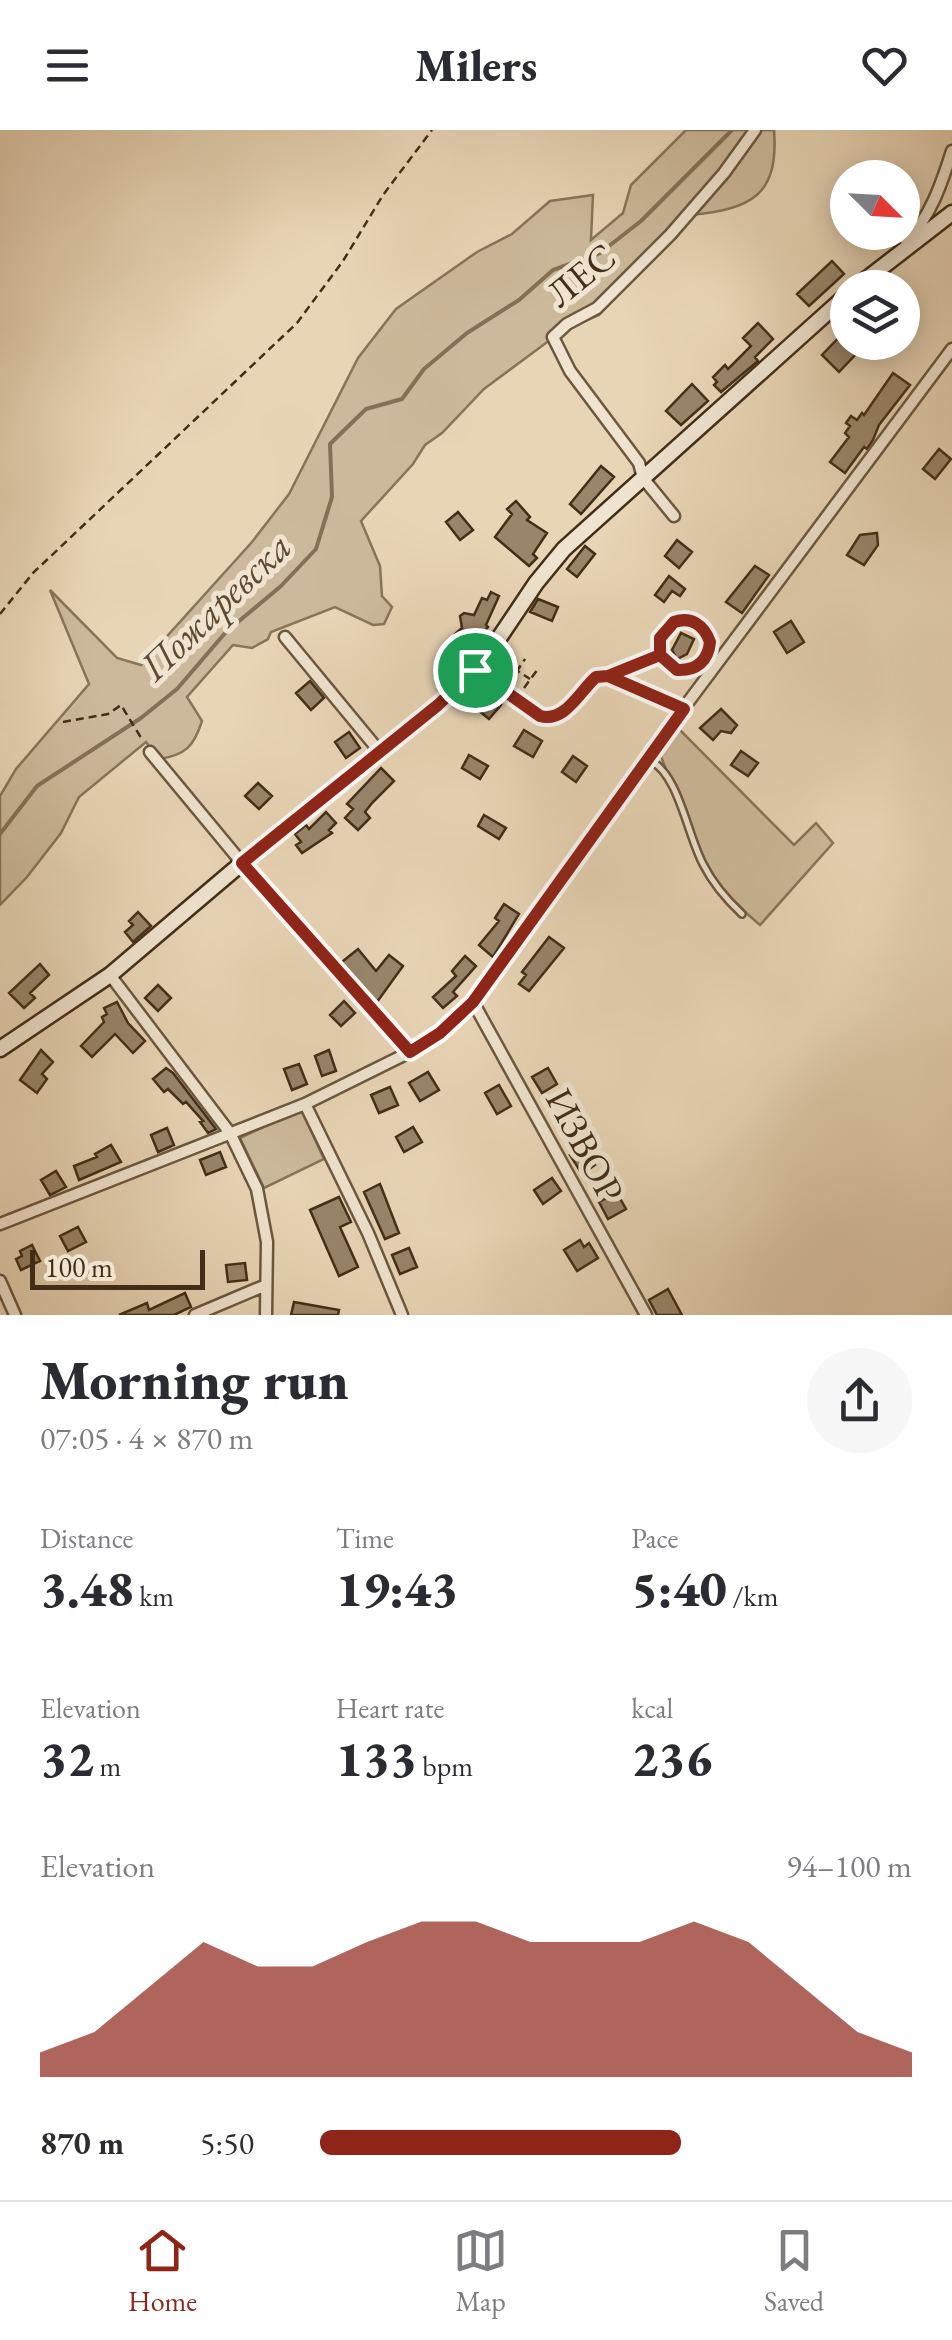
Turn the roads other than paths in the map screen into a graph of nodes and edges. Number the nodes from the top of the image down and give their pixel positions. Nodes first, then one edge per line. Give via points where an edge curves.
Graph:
1 (755, 130) edge
2 (952, 151) edge
3 (952, 213) edge
4 (874, 270) edge
5 (875, 270) edge
6 (830, 310) edge
7 (952, 349) edge
8 (643, 478) junction
9 (674, 516) dead end
10 (285, 637) dead end
11 (475, 670) junction
12 (684, 709) junction
13 (150, 752) dead end
14 (380, 752) junction
15 (650, 760) junction
16 (242, 863) junction
17 (742, 914) dead end
18 (110, 976) junction
19 (473, 1002) junction
20 (0, 1050) edge
21 (410, 1052) junction
22 (306, 1104) junction
23 (230, 1133) junction
24 (0, 1224) edge
25 (0, 1281) edge
26 (266, 1285) junction
27 (15, 1315) edge
28 (196, 1315) edge
29 (266, 1315) edge
30 (402, 1315) edge
31 (646, 1315) edge

1 - 8 street, ЛЕС via 658,247 598,308 552,337
2 - 4 street via 914,233
3 - 5 street
6 - 8 street
7 - 12 street
8 - 9 street
8 - 11 street via 564,549
10 - 14 street
11 - 12 street via 550,719 596,677 608,676
11 - 14 street
12 - 15 street
13 - 16 street
14 - 16 street
15 - 17 lane via 665,770 703,865
15 - 19 street
16 - 18 street
16 - 21 street
18 - 20 street
18 - 23 street
19 - 21 street
19 - 31 street, ИЗВОР
21 - 22 street
22 - 23 street
22 - 30 street
23 - 24 street
23 - 26 street via 257,1189
25 - 27 street
26 - 28 street
26 - 29 street

